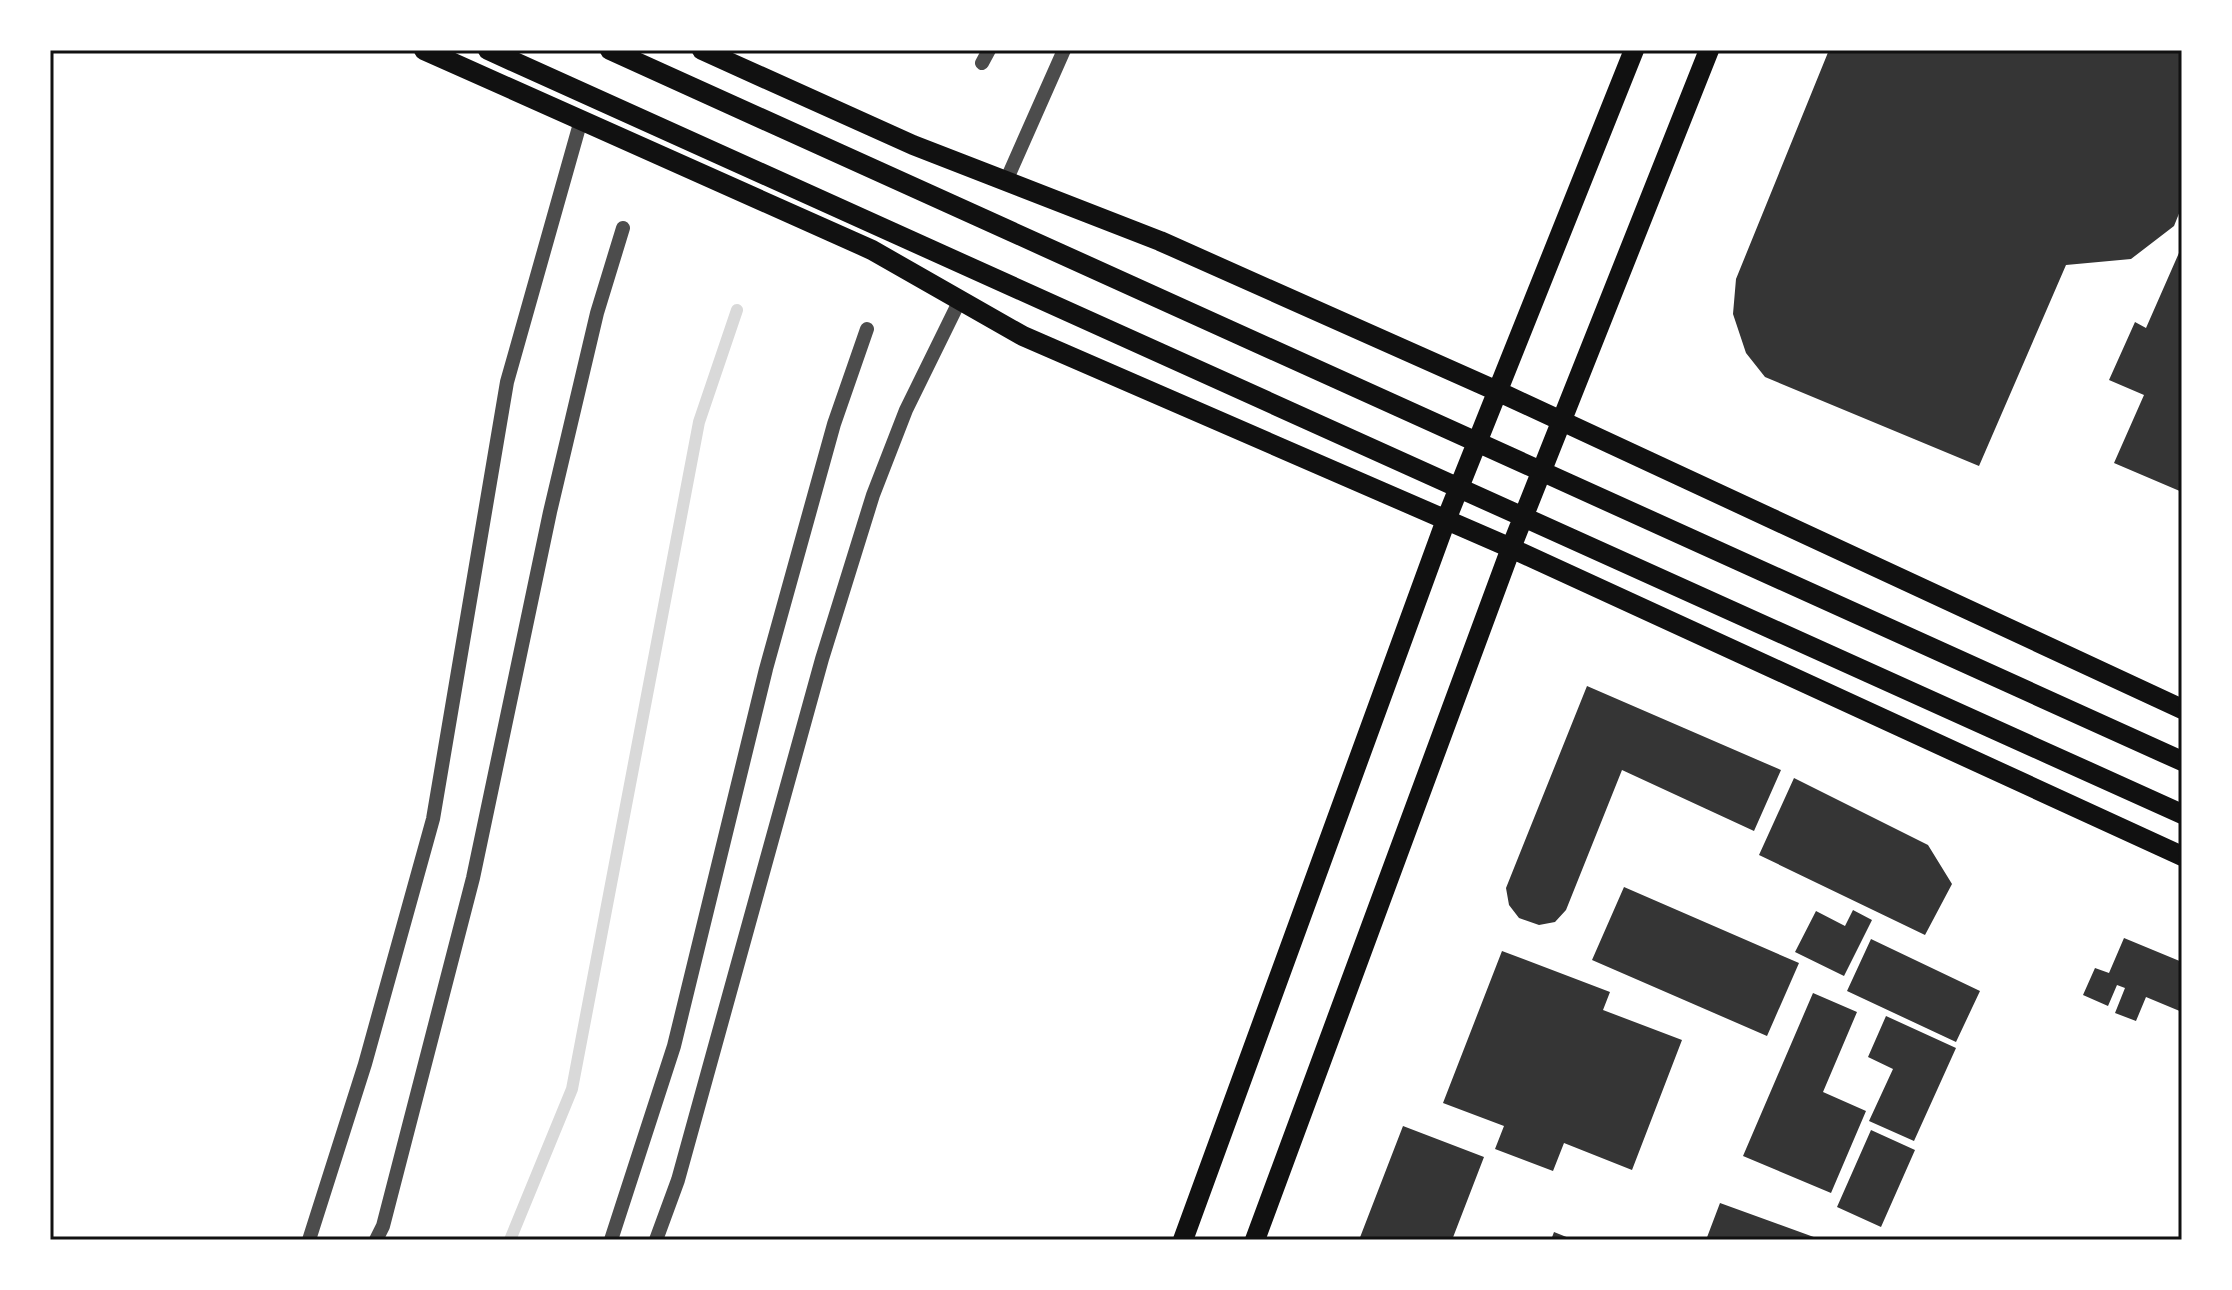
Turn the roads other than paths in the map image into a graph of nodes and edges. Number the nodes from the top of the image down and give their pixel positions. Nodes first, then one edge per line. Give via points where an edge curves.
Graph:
1 (424, 50) edge
2 (488, 50) edge
3 (610, 50) edge
4 (702, 50) edge
5 (1064, 50) edge
6 (1634, 50) edge
7 (1709, 50) edge
8 (581, 120) junction
9 (1006, 181) junction
10 (623, 228) dead end
11 (960, 300) junction
12 (867, 329) dead end
13 (1497, 391) junction
14 (1561, 421) junction
15 (1446, 520) junction
16 (1511, 548) junction
17 (2182, 709) edge
18 (2182, 761) edge
19 (2182, 814) edge
20 (2182, 856) edge
21 (309, 1240) edge
22 (376, 1240) edge
23 (611, 1240) edge
24 (656, 1240) edge
25 (1183, 1240) edge
26 (1255, 1240) edge

1 - 8 main road
2 - 19 main road
3 - 18 main road
4 - 9 main road
5 - 9 street
6 - 13 main road
7 - 14 main road
8 - 11 main road via 872,250
8 - 21 street via 507,382 433,819
9 - 13 main road via 1160,241
10 - 22 street via 597,313 550,512 473,878
11 - 15 main road via 1023,336
11 - 24 street via 906,410 873,495 822,659 678,1180
12 - 23 street via 834,424 766,669 674,1046
13 - 14 main road
13 - 15 main road
14 - 16 main road
14 - 17 main road
15 - 16 main road
15 - 25 main road
16 - 20 main road
16 - 26 main road

